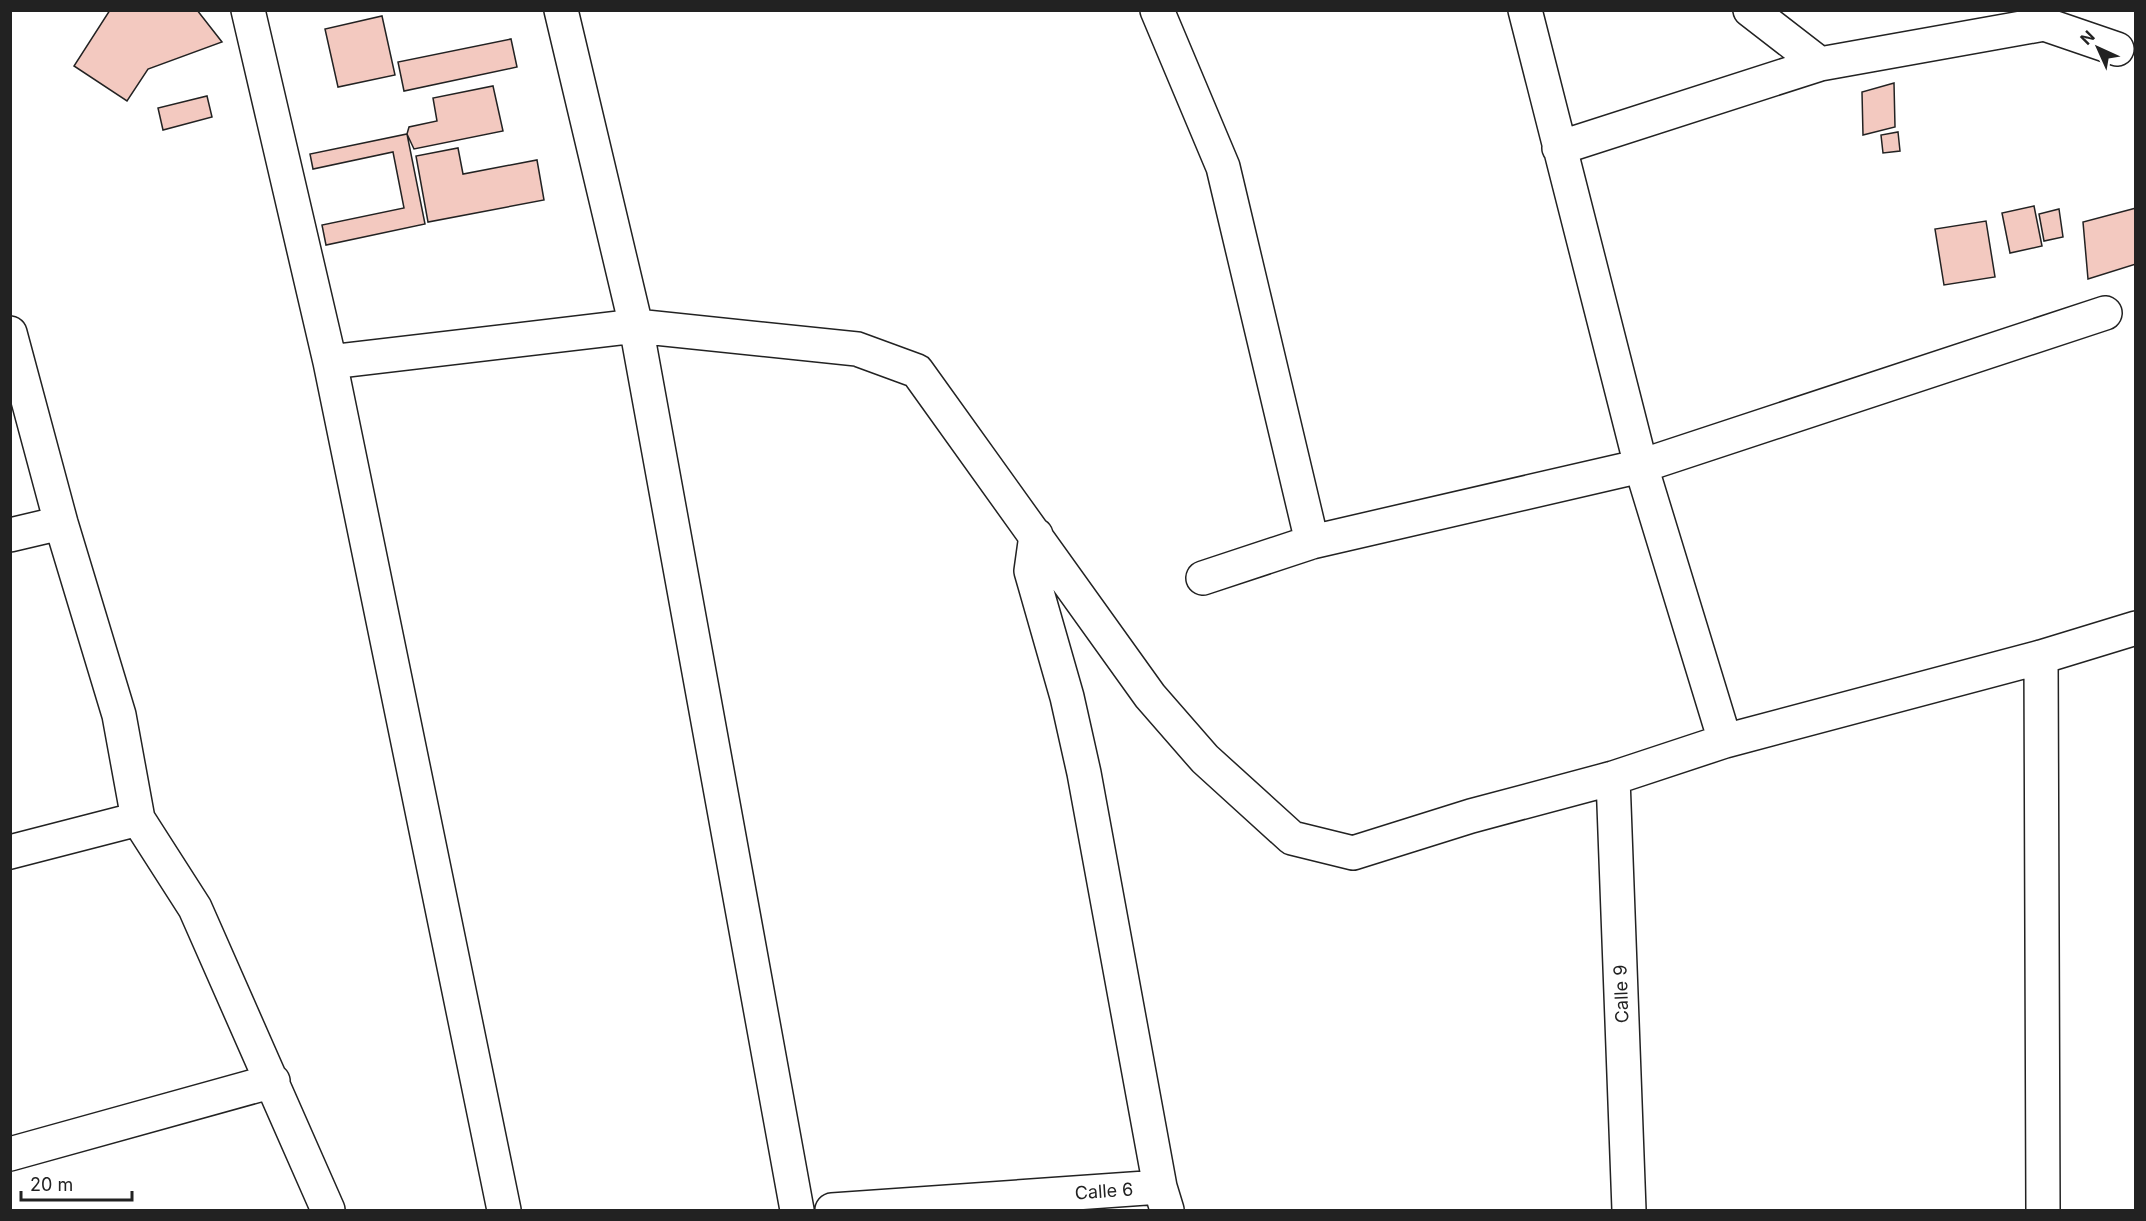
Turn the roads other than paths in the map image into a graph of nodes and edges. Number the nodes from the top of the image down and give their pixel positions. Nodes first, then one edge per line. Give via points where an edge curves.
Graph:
1 (248, 10) edge
2 (561, 10) edge
3 (1157, 10) edge
4 (1525, 10) edge
5 (1750, 10) edge
6 (2117, 49) dead end
7 (1820, 64) junction
8 (1559, 148) junction
9 (2105, 313) dead end
10 (636, 326) junction
11 (10, 333) edge
12 (330, 362) junction
13 (1641, 466) junction
14 (61, 524) junction
15 (10, 535) edge
16 (1036, 535) junction
17 (1312, 542) junction
18 (1203, 578) dead end
19 (2136, 628) edge
20 (2042, 657) junction
21 (1725, 741) junction
22 (1612, 778) junction
23 (138, 819) junction
24 (10, 852) edge
25 (273, 1081) junction
26 (10, 1154) edge
27 (1163, 1199) edge
28 (328, 1210) edge
29 (504, 1210) edge
30 (797, 1210) edge
31 (832, 1210) edge
32 (1629, 1210) edge
33 (2043, 1210) edge

1 - 12 street
2 - 10 street
3 - 17 street via 1223,167
4 - 8 street
5 - 7 street
6 - 7 street via 2044,24
7 - 8 street
8 - 13 street
9 - 13 street
10 - 12 street
10 - 16 street via 857,349 917,370
10 - 30 street
11 - 14 street
12 - 29 street
13 - 17 street
13 - 21 street
14 - 15 street
14 - 23 street via 119,715
16 - 22 street via 1150,696 1205,759 1292,838 1353,853
16 - 27 street via 1031,571 1084,773
17 - 18 street
19 - 20 street
20 - 21 street
20 - 33 street
21 - 22 street
22 - 32 street, Calle 9
23 - 24 street
23 - 25 street via 195,908
25 - 26 street
25 - 28 street
27 - 31 street, Calle 6

